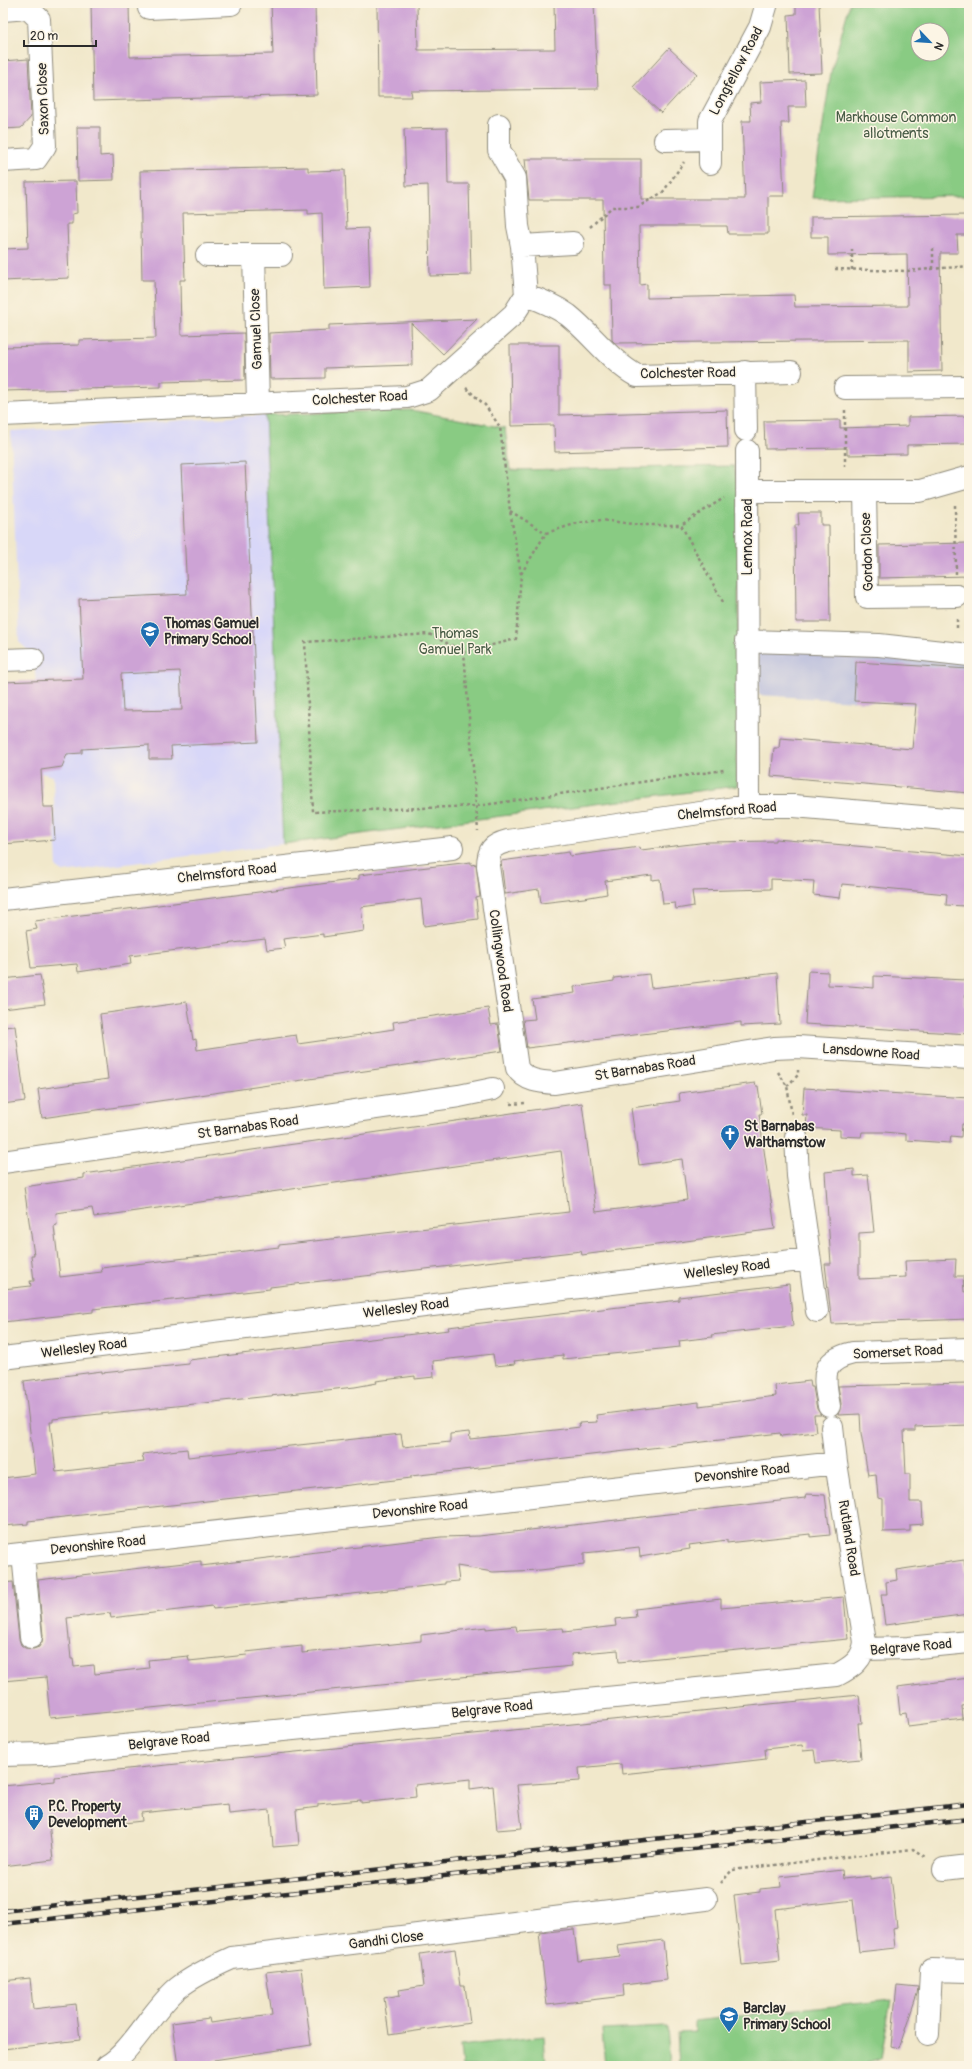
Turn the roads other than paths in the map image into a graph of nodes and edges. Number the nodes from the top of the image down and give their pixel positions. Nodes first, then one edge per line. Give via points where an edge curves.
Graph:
1 (767, 3) edge
2 (193, 4) edge
3 (231, 4) dead end
4 (149, 8) dead end
5 (3, 10) edge
6 (499, 125) dead end
7 (666, 140) dead end
8 (3, 161) edge
9 (573, 243) road end
10 (522, 246) junction
11 (207, 255) dead end
12 (254, 255) junction
13 (280, 255) dead end
14 (526, 295) junction
15 (745, 372) junction
16 (791, 372) dead end
17 (969, 387) edge
18 (844, 388) road end
19 (258, 403) junction
20 (3, 415) edge
21 (962, 480) edge
22 (747, 490) junction
23 (855, 491) junction
24 (957, 596) road end
25 (746, 641) junction
26 (969, 655) edge
27 (33, 659) dead end
28 (3, 660) edge
29 (748, 806) junction
30 (969, 821) edge
31 (484, 844) joint
32 (452, 848) dead end
33 (3, 898) edge
34 (774, 1048) joint
35 (969, 1058) edge
36 (519, 1072) joint
37 (493, 1089) dead end
38 (796, 1137) road end
39 (3, 1162) edge
40 (808, 1259) junction
41 (817, 1311) dead end
42 (969, 1349) edge
43 (3, 1358) edge
44 (830, 1363) joint
45 (836, 1463) junction
46 (13, 1555) edge
47 (31, 1637) dead end
48 (969, 1642) edge
49 (864, 1649) junction
50 (3, 1755) edge
51 (969, 1866) edge
52 (944, 1869) road end
53 (706, 1899) road end
54 (969, 1971) edge
55 (928, 2034) dead end
56 (107, 2066) edge

1 - 7 street, Longfellow Road via 760,27 710,121 710,154
2 - 3 street
2 - 4 street
5 - 8 street, Saxon Close via 28,8 39,18 45,146 36,159
6 - 10 street via 499,150 515,178
9 - 10 street
10 - 14 street
11 - 12 street
12 - 13 street
12 - 19 street, Gamuel Close
14 - 15 street, Colchester Road via 548,303 568,315 625,369 638,376
14 - 19 street, Colchester Road via 514,314 429,390 407,397
15 - 16 street, Colchester Road
15 - 22 street, Colchester Road
17 - 18 street
19 - 20 street, Colchester Road
21 - 23 street, Lennox Road via 920,491
22 - 23 street, Lennox Road
22 - 25 street, Lennox Road
23 - 24 street, Gordon Close via 867,597
25 - 26 street via 879,645
25 - 29 street, Lennox Road
27 - 28 street
29 - 30 street, Chelmsford Road via 794,806
29 - 31 street, Chelmsford Road
31 - 36 street, Collingwood Road
32 - 33 street, Chelmsford Road
34 - 35 street, Lansdowne Road via 798,1047
34 - 36 street, St Barnabas Road via 555,1083 537,1082
37 - 39 street, St Barnabas Road
38 - 40 street
40 - 41 street
40 - 43 street, Wellesley Road
42 - 44 street, Somerset Road via 854,1353 836,1358
44 - 45 street, Rutland Road via 825,1378
45 - 46 street, Devonshire Road
45 - 49 street, Rutland Road via 864,1632
46 - 47 street
48 - 49 street, Belgrave Road
49 - 50 street, Belgrave Road via 856,1663 837,1675 50,1753
51 - 52 street
53 - 56 street, Gandhi Close via 232,1958 178,1988 125,2050
54 - 55 street via 931,1970

